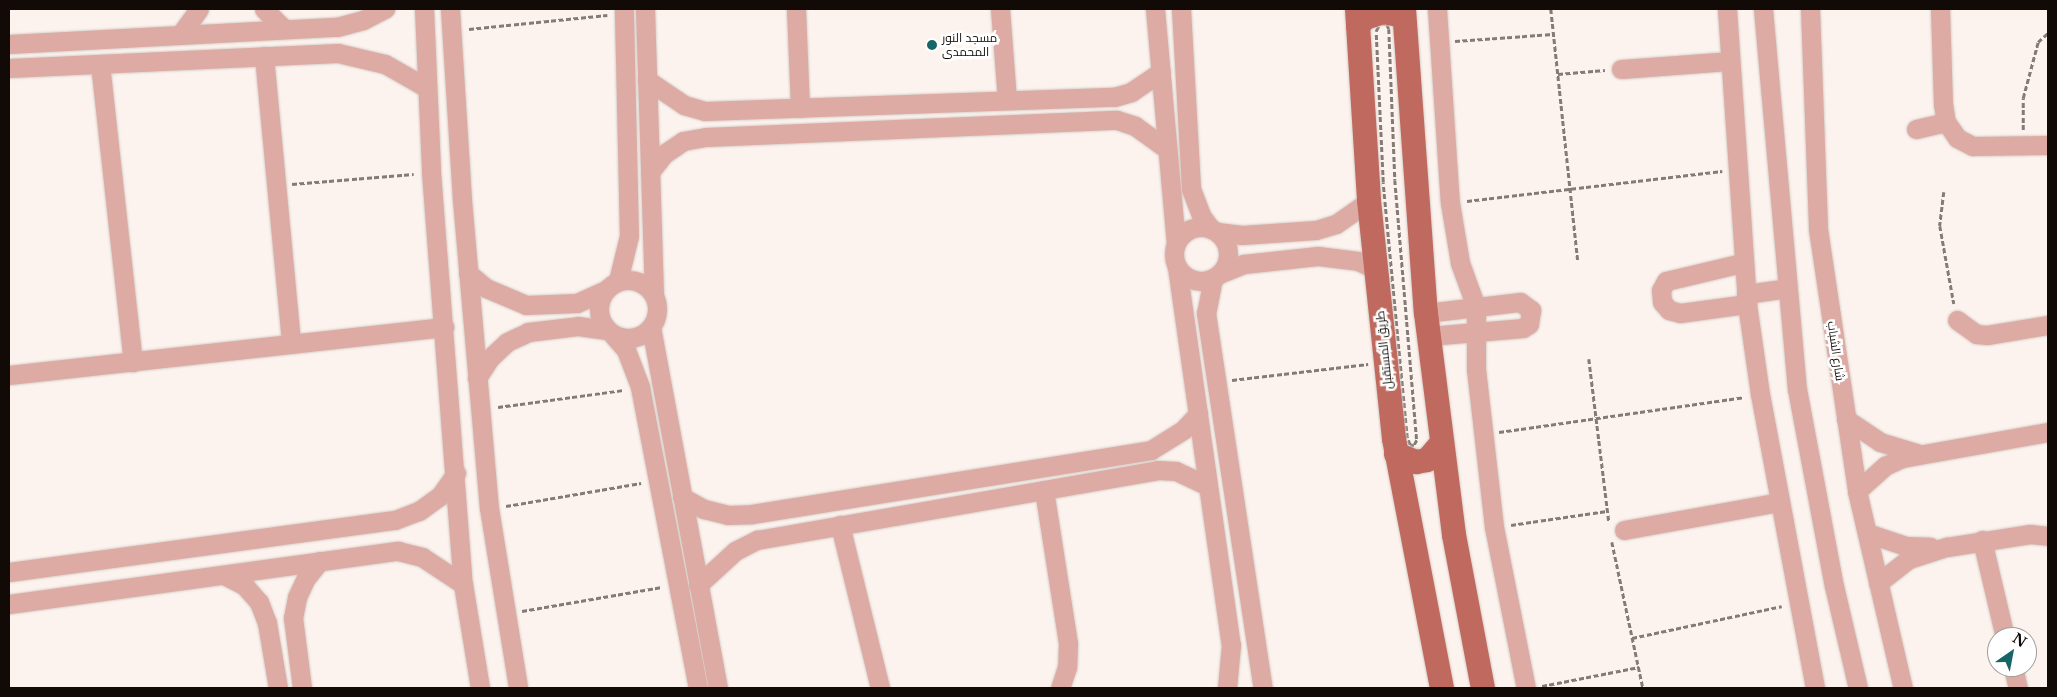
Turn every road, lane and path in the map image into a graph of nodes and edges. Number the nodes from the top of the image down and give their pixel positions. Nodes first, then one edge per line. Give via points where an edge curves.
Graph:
1 (199, 9) edge
2 (264, 9) edge
3 (385, 9) edge
4 (424, 9) edge
5 (450, 9) edge
6 (644, 9) edge
7 (796, 9) edge
8 (1000, 9) edge
9 (1155, 9) edge
10 (1181, 9) edge
11 (1437, 9) edge
12 (1551, 9) edge
13 (1726, 9) edge
14 (1809, 9) edge
15 (1940, 9) edge
16 (1766, 10) edge
17 (624, 11) edge
18 (1404, 12) edge
19 (1357, 17) edge
20 (284, 29) junction
21 (450, 31) junction
22 (2048, 33) edge
23 (1553, 34) junction
24 (180, 35) junction
25 (52, 41) junction
26 (1439, 42) junction
27 (9, 44) edge
28 (264, 56) junction
29 (1729, 61) junction
30 (100, 64) junction
31 (53, 66) junction
32 (9, 68) edge
33 (1621, 69) joint
34 (1161, 72) junction
35 (1558, 74) junction
36 (647, 80) junction
37 (427, 88) junction
38 (1007, 100) junction
39 (885, 105) junction
40 (800, 108) junction
41 (1946, 122) junction
42 (1916, 129) dead end
43 (887, 130) junction
44 (2023, 145) junction
45 (2048, 145) edge
46 (1167, 149) junction
47 (1736, 170) junction
48 (431, 172) junction
49 (650, 172) junction
50 (1404, 180) junction
51 (276, 185) junction
52 (1373, 188) junction
53 (1570, 188) junction
54 (1944, 192) dead end
55 (462, 200) junction
56 (434, 202) junction
57 (1450, 204) junction
58 (1214, 230) junction
59 (1176, 243) junction
60 (1578, 263) dead end
61 (1742, 263) junction
62 (1177, 267) junction
63 (1375, 269) junction
64 (468, 273) junction
65 (1216, 276) junction
66 (611, 286) junction
67 (1788, 288) junction
68 (654, 296) junction
69 (1746, 299) junction
70 (1476, 307) junction
71 (1426, 312) junction
72 (1957, 320) joint
73 (2048, 325) edge
74 (444, 327) junction
75 (651, 327) junction
76 (610, 332) junction
77 (1477, 332) junction
78 (1429, 336) junction
79 (291, 344) junction
80 (133, 362) junction
81 (1386, 362) junction
82 (9, 375) edge
83 (478, 378) junction
84 (1215, 382) junction
85 (640, 387) junction
86 (1760, 394) junction
87 (480, 410) junction
88 (1198, 414) junction
89 (1846, 419) junction
90 (2048, 432) edge
91 (1484, 434) junction
92 (1442, 443) junction
93 (1921, 453) junction
94 (1396, 454) junction
95 (456, 473) junction
96 (658, 480) junction
97 (934, 485) junction
98 (1208, 486) junction
99 (1044, 490) junction
100 (1857, 491) junction
101 (682, 497) junction
102 (1780, 502) junction
103 (489, 508) junction
104 (938, 508) junction
105 (779, 510) junction
106 (1607, 511) dead end
107 (840, 526) junction
108 (1494, 527) junction
109 (1624, 530) dead end
110 (1867, 533) junction
111 (784, 536) junction
112 (2048, 536) edge
113 (1982, 540) junction
114 (1947, 547) junction
115 (98, 560) junction
116 (320, 562) junction
117 (9, 572) edge
118 (224, 575) junction
119 (1878, 582) junction
120 (463, 584) junction
121 (678, 584) junction
122 (698, 585) junction
123 (102, 591) junction
124 (1798, 602) junction
125 (9, 604) edge
126 (506, 614) junction
127 (2003, 627) edge
128 (1632, 638) dead end
129 (1639, 667) dead end
130 (278, 688) edge
131 (302, 688) edge
132 (480, 688) edge
133 (518, 688) edge
134 (698, 688) edge
135 (718, 688) edge
136 (880, 688) edge
137 (1060, 688) edge
138 (1227, 688) edge
139 (1264, 688) edge
140 (1442, 688) edge
141 (1483, 688) edge
142 (1526, 688) edge
143 (1532, 688) edge
144 (1815, 688) edge
145 (1858, 688) edge
146 (1903, 688) edge

1 - 24 street
2 - 20 street
3 - 20 street via 363,20 337,26
4 - 37 street
5 - 21 street
6 - 36 street
7 - 40 street
8 - 38 street
9 - 34 street
10 - 58 street via 1191,189 1202,217
11 - 26 street
12 - 23 path
13 - 29 street
14 - 89 street, شارع الشباب via 1818,229
15 - 41 street
16 - 67 street
17 - 21 path
17 - 66 street via 629,236
18 - 19 main road
18 - 50 main road
19 - 52 main road, طريق المستقبل
20 - 24 street
21 - 55 street
22 - 44 path via 2038,42 2024,98
23 - 26 path
23 - 35 path
24 - 25 street
25 - 27 street
25 - 31 street
26 - 57 street
28 - 30 street
28 - 37 street via 338,53 362,57 407,74
28 - 51 street
29 - 33 street
29 - 47 street
30 - 31 street
30 - 80 street
31 - 32 street
33 - 35 path
34 - 38 street via 1131,92 1114,97
34 - 46 street
35 - 53 path
36 - 40 street via 677,101 705,112
36 - 49 street
37 - 48 street
38 - 39 street
39 - 40 street
39 - 43 street
41 - 42 street
41 - 44 street via 1956,138 1973,146
43 - 46 street via 1117,120 1144,131
43 - 49 street via 706,137 683,141 664,154
44 - 45 street
46 - 59 street
47 - 53 path
47 - 61 street
48 - 51 path
48 - 56 street
49 - 68 street
50 - 52 path
50 - 52 path via 1389,29 1384,22 1376,31
50 - 52 path via 1418,440 1414,446 1407,438
50 - 71 main road
51 - 79 street
52 - 58 street via 1336,224 1316,230 1242,235
52 - 63 main road, طريق المستقبل
53 - 57 path
53 - 60 path
54 - 72 path via 1940,226
55 - 56 street
55 - 64 street
56 - 74 street
57 - 70 street via 1460,262
58 - 59 street via 1190,228
58 - 65 street via 1225,241 1228,252 1226,264
59 - 62 street via 1173,255
61 - 69 street
61 - 69 street via 1666,281 1660,290 1662,302 1669,310 1680,313
62 - 65 street via 1193,280
62 - 88 street
63 - 65 street via 1358,261 1318,256 1244,264
63 - 81 main road, طريق المستقبل
64 - 66 street via 486,288 526,305 577,303
64 - 83 street
65 - 84 street via 1206,313
66 - 68 street via 638,282
66 - 76 street via 598,311
67 - 69 street
67 - 145 street via 1797,389 1834,586
68 - 75 street via 657,312
69 - 86 street
70 - 71 street
70 - 77 street
70 - 77 street via 1520,302 1531,310 1532,317 1523,328
71 - 78 main road
72 - 73 street via 1976,334 1987,335
74 - 79 street
74 - 95 street
75 - 76 street via 633,338
75 - 101 street
76 - 83 street via 578,326 528,332 507,342 490,358
76 - 85 street via 626,350
77 - 78 street
77 - 91 street via 1476,369
78 - 92 main road
79 - 80 street
80 - 82 street
81 - 84 path
81 - 94 main road, طريق المستقبل
83 - 87 street
84 - 139 street
85 - 87 path
85 - 96 street
86 - 91 path
86 - 102 street
87 - 103 street
88 - 97 street via 1184,429 1151,450
88 - 98 street
89 - 93 street via 1880,442
89 - 100 street, شارع الشباب
90 - 93 street
91 - 108 street
92 - 94 main road via 1427,460 1416,462
92 - 141 main road via 1454,535
93 - 100 street via 1885,466
94 - 140 main road, طريق المستقبل
95 - 115 street via 440,496 419,511 395,520
95 - 120 street
96 - 103 path
96 - 121 street
97 - 104 street
97 - 105 street
98 - 99 street via 1176,472 1158,470
98 - 138 street via 1231,645
99 - 104 street
99 - 137 street via 1068,643 1067,667
100 - 110 street, شارع الشباب
101 - 105 street via 704,509 728,515
101 - 122 street
102 - 109 street
102 - 124 street
103 - 126 street
104 - 107 street
105 - 111 street
106 - 108 path
107 - 111 street
107 - 136 street
108 - 142 street
110 - 114 street via 1906,546
110 - 119 street, شارع الشباب
111 - 122 street via 757,540 735,551
112 - 113 street via 2030,534
113 - 114 street
113 - 127 street
114 - 119 street via 1909,559
115 - 117 street
115 - 123 street
116 - 118 street
116 - 120 street via 398,550 422,557
116 - 131 street via 306,578 297,597 293,618
118 - 123 street
118 - 130 street via 244,585 259,602 267,623
119 - 146 street, شارع الشباب
120 - 132 street
121 - 126 path
121 - 134 street
122 - 135 street
123 - 125 street
124 - 128 path
124 - 144 street
126 - 133 street
129 - 143 path

